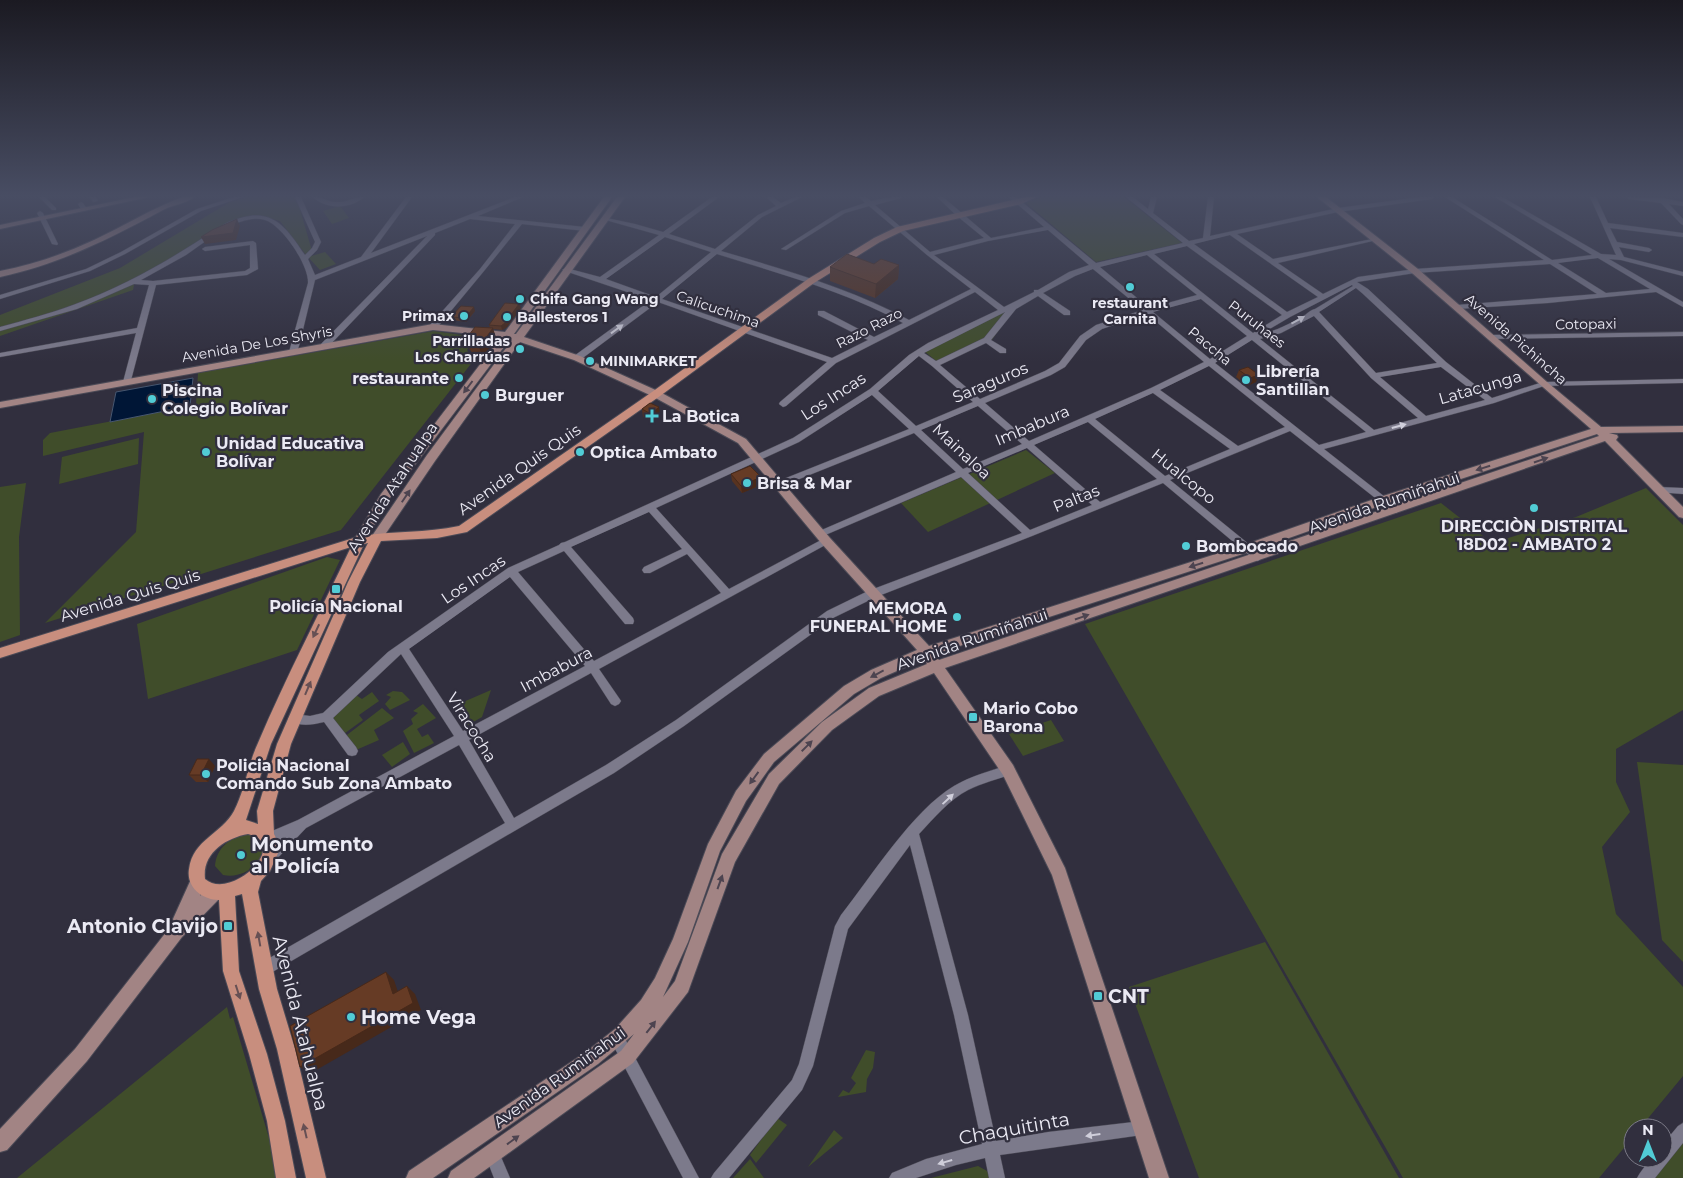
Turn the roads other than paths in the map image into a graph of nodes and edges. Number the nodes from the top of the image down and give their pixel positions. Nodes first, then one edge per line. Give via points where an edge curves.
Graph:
1 (71, 252) edge
2 (125, 252) edge
3 (185, 252) edge
4 (253, 252) edge
5 (299, 252) edge
6 (311, 252) edge
7 (368, 252) edge
8 (379, 252) edge
9 (415, 252) edge
10 (496, 252) edge
11 (573, 252) edge
12 (574, 252) edge
13 (577, 252) edge
14 (638, 252) edge
15 (714, 252) joint
16 (858, 252) edge
17 (928, 252) edge
18 (939, 252) edge
19 (1078, 252) edge
20 (1157, 252) edge
21 (1200, 252) edge
22 (1257, 252) edge
23 (1316, 252) edge
24 (1391, 252) edge
25 (1534, 252) edge
26 (1595, 252) edge
27 (1619, 252) edge
28 (930, 254) junction
29 (1149, 254) junction
30 (1602, 256) junction
31 (304, 258) junction
32 (364, 258) junction
33 (1621, 258) junction
34 (1271, 262) junction
35 (1550, 262) junction
36 (1094, 266) junction
37 (564, 268) junction
38 (1415, 271) junction
39 (0, 274) edge
40 (1683, 274) edge
41 (312, 279) junction
42 (600, 280) junction
43 (132, 282) junction
44 (811, 282) junction
45 (153, 283) junction
46 (1355, 284) junction
47 (976, 289) junction
48 (1659, 290) junction
49 (1036, 292) junction
50 (1604, 295) junction
51 (1202, 296) junction
52 (0, 297) edge
53 (1323, 297) junction
54 (656, 300) junction
55 (1683, 304) edge
56 (1013, 307) junction
57 (1457, 307) junction
58 (1003, 310) junction
59 (1147, 311) junction
60 (1314, 311) junction
61 (821, 313) dead end
62 (1067, 313) dead end
63 (1287, 315) junction
64 (907, 322) junction
65 (433, 327) junction
66 (0, 329) edge
67 (140, 330) junction
68 (743, 331) junction
69 (1683, 334) edge
70 (513, 336) junction
71 (1490, 337) junction
72 (1253, 338) junction
73 (873, 340) junction
74 (987, 340) junction
75 (324, 346) junction
76 (1003, 351) dead end
77 (294, 352) junction
78 (918, 353) junction
79 (0, 355) edge
80 (577, 358) junction
81 (833, 361) junction
82 (1211, 362) junction
83 (935, 364) junction
84 (1443, 364) junction
85 (1374, 376) junction
86 (127, 382) junction
87 (1683, 382) edge
88 (1543, 384) junction
89 (1154, 390) junction
90 (873, 391) junction
91 (656, 394) junction
92 (1491, 401) junction
93 (979, 403) junction
94 (0, 404) edge
95 (783, 404) dead end
96 (1090, 418) junction
97 (1424, 419) junction
98 (1292, 428) junction
99 (916, 429) junction
100 (1683, 429) edge
101 (1372, 433) junction
102 (1603, 433) junction
103 (1683, 437) edge
104 (1027, 445) junction
105 (1318, 448) junction
106 (1237, 450) junction
107 (757, 459) junction
108 (963, 472) junction
109 (1166, 480) junction
110 (779, 484) junction
111 (1660, 490) junction
112 (1683, 491) edge
113 (1384, 500) junction
114 (1098, 505) junction
115 (650, 507) junction
116 (1396, 510) junction
117 (1683, 514) edge
118 (1029, 534) junction
119 (378, 536) junction
120 (823, 538) junction
121 (360, 540) junction
122 (564, 545) junction
123 (687, 550) junction
124 (1253, 553) junction
125 (647, 570) dead end
126 (511, 571) junction
127 (728, 594) junction
128 (872, 594) junction
129 (629, 621) dead end
130 (403, 648) junction
131 (0, 652) edge
132 (926, 652) junction
133 (936, 666) junction
134 (593, 668) junction
135 (615, 701) dead end
136 (326, 717) junction
137 (294, 719) junction
138 (461, 737) junction
139 (352, 751) dead end
140 (1008, 770) junction
141 (302, 824) junction
142 (512, 825) junction
143 (913, 833) junction
144 (224, 834) junction
145 (268, 836) junction
146 (268, 860) junction
147 (254, 879) junction
148 (198, 882) junction
149 (221, 892) junction
150 (176, 931) junction
151 (264, 969) junction
152 (617, 1038) junction
153 (627, 1057) junction
154 (1142, 1128) junction
155 (1683, 1131) edge
156 (0, 1142) edge
157 (1673, 1143) edge
158 (992, 1149) junction
159 (493, 1155) junction
160 (1653, 1168) edge
161 (286, 1178) edge
162 (316, 1178) edge
163 (416, 1178) edge
164 (458, 1178) edge
165 (502, 1178) edge
166 (691, 1178) edge
167 (719, 1178) edge
168 (897, 1178) edge
169 (997, 1178) edge
170 (1159, 1178) edge
171 (1645, 1178) edge

1 - 39 main road via 28,268
2 - 52 street via 88,270
3 - 43 street
4 - 45 street via 252,272
5 - 31 street
6 - 31 street
7 - 32 street
8 - 32 street
9 - 75 street
10 - 65 street
11 - 37 main road, Avenida Atahualpa
12 - 37 main road
13 - 37 main road, Avenida Atahualpa
14 - 42 street
15 - 44 street
15 - 54 street
16 - 44 main road, Avenida Quis Quis
17 - 28 street
18 - 28 street
19 - 36 street, Paccha
20 - 29 street, Los Incas
21 - 63 street
22 - 34 street
23 - 34 street
24 - 38 main road, Avenida Pichincha
25 - 35 street
26 - 30 street
27 - 33 street
28 - 47 street
29 - 36 street, Los Incas
29 - 51 street, Puruhaes
30 - 33 street, Imbabura
30 - 35 street, Imbabura
30 - 48 street
31 - 41 street
32 - 41 street
33 - 40 street, Imbabura
34 - 53 street
35 - 38 street, Imbabura
35 - 50 street
36 - 49 street, Los Incas
36 - 59 street, Paccha
37 - 42 street, Calicuchima
37 - 70 main road, Avenida Atahualpa
38 - 46 street, Imbabura via 1370,277
38 - 57 main road, Avenida Pichincha
41 - 77 street
42 - 54 street, Calicuchima
43 - 45 street
43 - 66 street via 85,304
44 - 64 street via 885,310
44 - 68 main road, Avenida Quis Quis
45 - 67 street
46 - 53 street, Imbabura
46 - 60 street, Imbabura
46 - 84 street
47 - 58 street
47 - 64 street, Razo Razo
48 - 50 street
48 - 55 street
49 - 56 street, Los Incas
49 - 62 street
50 - 57 street
51 - 59 street, Saraguros
51 - 72 street, Puruhaes
53 - 63 street, Imbabura
54 - 68 street, Calicuchima
80 -> 54 street
56 - 58 street, Los Incas
56 - 74 street
57 - 71 main road, Avenida Pichincha
58 - 78 street, Los Incas
59 - 82 street, Paccha
59 - 93 street, Saraguros via 1099,327 1083,338 1062,365
72 -> 60 street, Imbabura via 1264,337
60 - 85 street
61 - 73 street
63 - 72 street, Imbabura
64 - 73 street, Razo Razo
65 - 70 main road, Avenida De Los Shyris
65 - 75 main road, Avenida De Los Shyris
67 - 79 street
67 - 86 street
68 - 81 street, Calicuchima
68 - 91 main road, Avenida Quis Quis
69 - 71 street, Cotopaxi
70 - 80 main road, Avenida De Los Shyris
119 -> 70 main road, Avenida Atahualpa
70 -> 121 main road, Avenida Atahualpa via 385,497
71 - 88 main road, Avenida Pichincha
72 - 82 street, Imbabura
72 - 101 street, Puruhaes
73 - 81 street, Razo Razo
74 - 76 street
74 - 83 street
75 - 77 main road, Avenida De Los Shyris
77 - 86 main road, Avenida De Los Shyris
78 - 83 street
78 - 90 street, Los Incas
80 - 91 main road, Avenida De Los Shyris
81 - 95 street, Razo Razo
82 - 89 street, Imbabura
82 - 98 street, Paccha
83 - 93 street
84 - 85 street
84 - 92 street
85 - 97 street
86 - 94 main road, Avenida De Los Shyris
87 - 88 street, Latacunga
88 - 92 street, Latacunga
88 - 102 main road, Avenida Pichincha
89 - 96 street, Imbabura
89 - 106 street
90 - 99 street, Mainaloa
90 - 107 street, Los Incas via 805,434
91 - 107 main road, Avenida De Los Shyris via 742,441
91 - 119 main road, Avenida Quis Quis via 463,529 446,533
92 - 97 street, Latacunga
93 - 99 street, Saraguros
93 - 104 street
96 - 104 street, Imbabura
96 - 109 street, Hualcopo
101 -> 97 street, Latacunga
98 - 105 street, Paccha
98 - 106 street, Paltas
99 - 108 street, Mainaloa
99 - 110 street, Saraguros
100 - 102 main road, Avenida Rumiñahui
101 - 105 street, Latacunga
102 - 103 main road, Avenida Rumiñahui
102 - 111 main road, Avenida Pichincha
102 -> 113 main road, Avenida Rumiñahui
116 -> 102 main road, Avenida Rumiñahui
104 - 108 street, Imbabura
104 - 114 street
105 - 113 street, Paccha
106 - 109 street, Paltas
107 - 110 main road, Avenida De Los Shyris
107 - 115 street, Los Incas
108 - 118 street, Mainaloa
108 - 120 street, Imbabura
109 - 114 street, Paltas
109 - 124 street, Hualcopo
110 - 120 main road, Avenida De Los Shyris
111 - 112 street
111 - 117 main road, Avenida Pichincha
113 - 116 street, Paccha
113 - 124 main road, Avenida Rumiñahui
114 - 118 street, Paltas
115 - 122 street, Los Incas
115 - 123 street
116 - 124 main road, Avenida Rumiñahui
118 - 128 street, Paltas
119 - 121 main road, Avenida Quis Quis
137 -> 119 main road, Avenida Atahualpa via 354,582
120 - 127 street, Imbabura
120 - 128 main road, Avenida De Los Shyris
121 - 131 main road, Avenida Quis Quis
121 -> 144 main road via 264,744 240,816
122 - 126 street, Los Incas
122 - 129 street
123 - 125 street
123 - 127 street
124 -> 132 main road, Avenida Rumiñahui
133 -> 124 main road, Avenida Rumiñahui
126 - 130 street, Los Incas
126 - 134 street
127 - 134 street, Imbabura
128 - 132 main road, Avenida De Los Shyris
128 - 142 street, Paltas via 822,619 680,723 610,769
130 - 136 street, Los Incas
130 - 138 street, Viracocha
132 - 133 main road, Avenida De Los Shyris
132 -> 152 main road, Avenida Rumiñahui via 876,674 850,690 769,758 741,796 713,849 680,942 661,984 647,1006
133 - 140 main road, Avenida De Los Shyris
153 -> 133 main road, Avenida Rumiñahui via 682,986 728,859 774,779 827,726 874,692
134 - 135 street
134 - 138 street, Imbabura
136 - 137 street via 310,721
136 - 139 street
137 - 145 main road, Avenida Atahualpa via 268,793 265,811
138 - 141 street, Imbabura
138 - 142 street, Viracocha
143 -> 140 street via 952,794
140 - 154 main road, Avenida De Los Shyris via 1059,873
141 - 145 street, Imbabura
141 - 146 street, Imbabura
142 - 151 street, Paltas
143 - 158 street
143 - 167 street via 844,923 806,1066 796,1085
144 - 145 main road via 248,827
144 - 148 main road via 203,852 196,868
145 - 146 main road via 271,851
146 - 147 main road
147 - 149 main road via 236,889
151 -> 147 main road, Avenida Atahualpa via 250,892
148 - 149 main road via 204,889
148 - 150 main road
149 - 150 main road
149 -> 161 main road via 231,971 273,1111
150 - 156 main road via 82,1055
162 -> 151 main road, Avenida Atahualpa
152 - 153 street
152 - 163 main road, Avenida Rumiñahui
159 -> 153 main road, Avenida Rumiñahui
153 - 166 street
154 -> 158 street, Chaquitinta
154 - 170 main road, Avenida De Los Shyris
155 - 157 street
158 -> 168 street, Chaquitinta
158 - 169 street
159 - 164 main road, Avenida Rumiñahui
159 - 165 street
160 - 171 street

